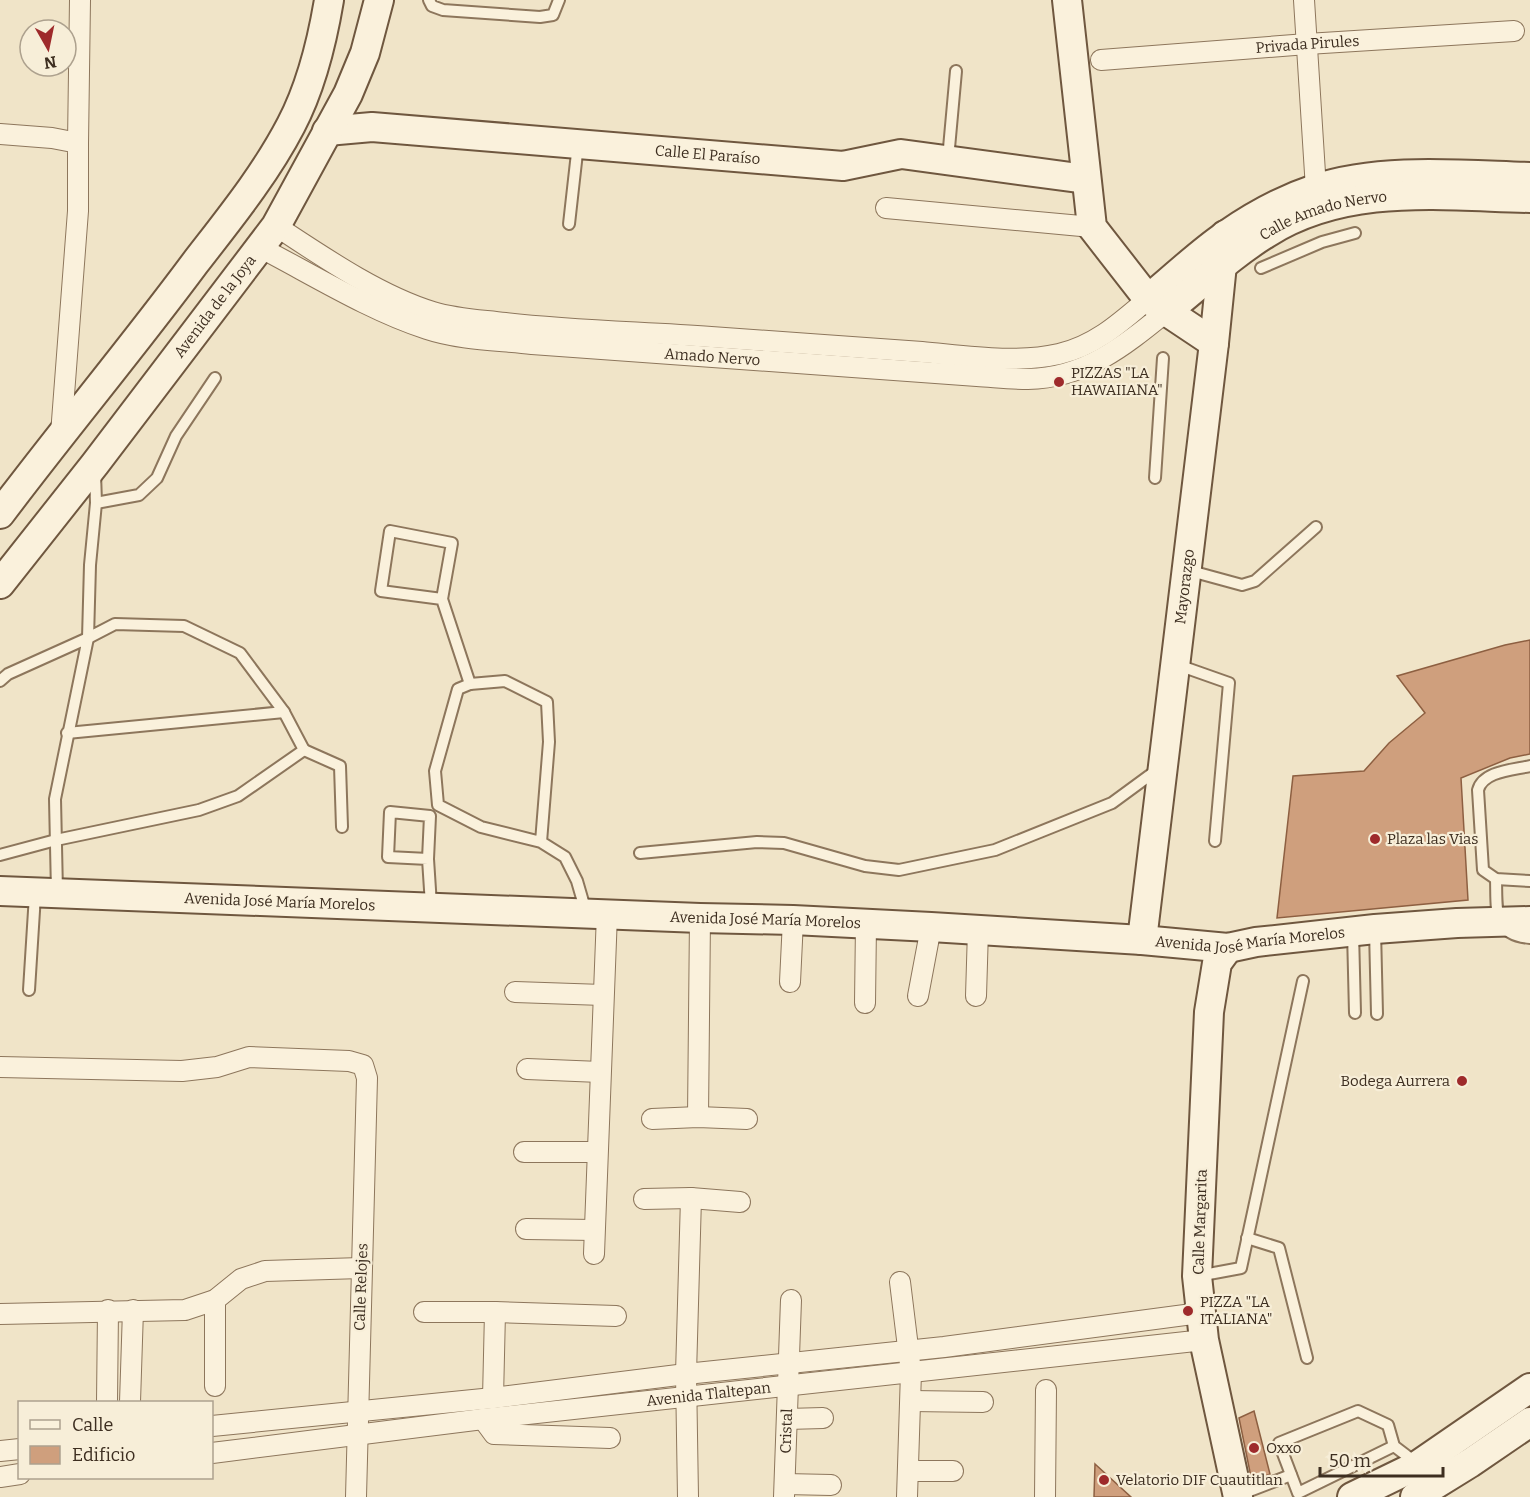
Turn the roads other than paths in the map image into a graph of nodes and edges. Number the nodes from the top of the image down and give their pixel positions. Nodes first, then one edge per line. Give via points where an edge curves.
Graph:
1 (80, 0) edge
2 (329, 0) edge
3 (379, 0) edge
4 (429, 0) edge
5 (559, 0) edge
6 (1067, 0) edge
7 (1304, 0) edge
8 (1514, 32) dead end
9 (1307, 44) junction
10 (1101, 60) dead end
11 (956, 71) dead end
12 (327, 131) junction
13 (0, 134) edge
14 (78, 143) junction
15 (578, 144) junction
16 (948, 160) junction
17 (1530, 177) edge
18 (1086, 179) junction
19 (1489, 186) junction
20 (1316, 189) junction
21 (1530, 198) edge
22 (886, 208) dead end
23 (569, 224) dead end
24 (1092, 226) junction
25 (1355, 233) dead end
26 (1225, 235) junction
27 (269, 237) junction
28 (1222, 267) junction
29 (1261, 268) dead end
30 (1157, 306) junction
31 (1214, 343) junction
32 (1163, 358) dead end
33 (215, 378) dead end
34 (61, 434) junction
35 (95, 464) junction
36 (1155, 478) dead end
37 (96, 503) junction
38 (0, 514) edge
39 (1316, 527) dead end
40 (1186, 570) junction
41 (0, 584) edge
42 (442, 599) junction
43 (88, 639) junction
44 (1175, 664) junction
45 (0, 681) edge
46 (470, 684) junction
47 (284, 712) junction
48 (67, 733) junction
49 (304, 750) junction
50 (1530, 766) edge
51 (1162, 767) junction
52 (342, 827) dead end
53 (56, 840) junction
54 (1215, 841) dead end
55 (541, 842) junction
56 (640, 852) dead end
57 (0, 855) edge
58 (428, 859) junction
59 (1496, 879) junction
60 (1530, 881) edge
61 (0, 891) edge
62 (46, 892) junction
63 (431, 907) junction
64 (596, 913) junction
65 (700, 918) junction
66 (793, 920) junction
67 (1498, 921) junction
68 (1530, 921) edge
69 (866, 924) junction
70 (931, 927) junction
71 (978, 930) junction
72 (1364, 930) junction
73 (1530, 938) edge
74 (1142, 940) junction
75 (1228, 948) junction
76 (1303, 981) dead end
77 (790, 982) dead end
78 (29, 990) dead end
79 (514, 992) dead end
80 (603, 995) junction
81 (918, 996) dead end
82 (976, 996) dead end
83 (865, 1003) dead end
84 (1355, 1012) dead end
85 (1377, 1014) dead end
86 (0, 1067) edge
87 (527, 1069) dead end
88 (600, 1072) junction
89 (698, 1117) junction
90 (652, 1119) dead end
91 (747, 1119) dead end
92 (524, 1152) dead end
93 (597, 1152) junction
94 (644, 1198) dead end
95 (691, 1198) junction
96 (740, 1202) dead end
97 (526, 1229) dead end
98 (594, 1230) junction
99 (1247, 1238) junction
100 (594, 1254) dead end
101 (361, 1268) junction
102 (1197, 1276) junction
103 (900, 1282) dead end
104 (215, 1300) junction
105 (790, 1300) dead end
106 (108, 1310) junction
107 (133, 1310) junction
108 (424, 1312) dead end
109 (495, 1312) junction
110 (0, 1314) edge
111 (616, 1316) dead end
112 (1202, 1327) junction
113 (1051, 1334) junction
114 (909, 1351) junction
115 (1054, 1356) junction
116 (1307, 1358) dead end
117 (788, 1364) junction
118 (911, 1372) junction
119 (686, 1374) junction
120 (788, 1385) junction
121 (215, 1386) dead end
122 (1530, 1388) edge
123 (1046, 1390) dead end
124 (686, 1397) junction
125 (493, 1398) junction
126 (107, 1401) edge
127 (130, 1401) edge
128 (911, 1401) junction
129 (983, 1402) dead end
130 (358, 1411) junction
131 (824, 1418) dead end
132 (483, 1419) junction
133 (787, 1419) junction
134 (1530, 1422) edge
135 (238, 1423) junction
136 (213, 1426) edge
137 (357, 1434) junction
138 (610, 1438) dead end
139 (1394, 1446) junction
140 (18, 1449) edge
141 (241, 1449) junction
142 (0, 1451) edge
143 (213, 1453) edge
144 (1418, 1465) junction
145 (908, 1471) junction
146 (953, 1471) dead end
147 (18, 1474) edge
148 (1292, 1475) junction
149 (0, 1476) edge
150 (831, 1485) dead end
151 (785, 1490) edge
152 (1299, 1495) edge
153 (1238, 1496) edge
154 (356, 1497) edge
155 (688, 1497) edge
156 (907, 1497) edge
157 (1045, 1497) edge
158 (1352, 1497) edge
159 (1415, 1497) edge

1 - 14 street
2 - 34 main road via 323,36 291,125 250,191
3 - 12 main road, Avenida de la Joya via 365,53
4 - 5 lane via 432,6 443,10 540,17 553,15
6 - 18 main road
7 - 9 street
8 - 9 street, Privada Pirules
9 - 10 street, Privada Pirules
9 - 20 street
11 - 16 lane
12 - 15 main road, Calle El Paraíso via 372,127
12 - 27 main road, Avenida de la Joya
13 - 14 street
14 - 34 street via 78,211
15 - 16 main road, Calle El Paraíso via 843,166 901,154
15 - 23 lane
16 - 18 main road, Calle El Paraíso
17 - 19 main road, Calle Amado Nervo
18 - 24 main road
19 - 20 main road, Calle Amado Nervo via 1404,175
19 - 21 main road, Calle Amado Nervo
19 - 28 main road, Calle Amado Nervo via 1341,202 1267,233
20 - 26 main road, Calle Amado Nervo
22 - 24 street
24 - 30 main road
25 - 29 lane via 1322,242
26 - 28 main road, Mayorazgo
26 - 30 main road, Calle Amado Nervo
27 - 30 street, Amado Nervo via 320,255 432,312 534,327 1027,358 1060,354 1089,343
27 - 35 main road, Avenida de la Joya
28 - 30 main road, Calle Amado Nervo
28 - 31 main road, Mayorazgo
30 - 31 main road
31 - 40 main road, Mayorazgo
32 - 36 lane
33 - 37 lane via 176,436 157,477 139,495
34 - 38 main road
35 - 37 lane
35 - 41 main road, Avenida de la Joya
37 - 43 lane
39 - 40 lane via 1255,581 1242,585
40 - 44 main road, Mayorazgo
42 - 42 lane via 381,591 390,531 452,543
42 - 46 lane
43 - 45 lane
43 - 47 lane via 115,624 184,626 240,652
43 - 48 lane
44 - 51 main road, Mayorazgo
44 - 54 lane via 1229,683
46 - 55 lane via 505,681 547,702 549,742
46 - 55 lane via 458,689 435,771 438,805 482,827
47 - 48 lane
47 - 49 lane
48 - 53 lane via 55,799
49 - 52 lane via 340,766
49 - 53 lane via 238,796 199,810
50 - 59 lane via 1488,776 1480,782 1483,870
51 - 56 lane via 1112,803 995,850 899,870 864,866 784,843
51 - 74 main road, Mayorazgo
53 - 57 lane
53 - 62 lane
55 - 64 lane via 565,857
58 - 58 lane via 430,816 390,812 388,857
58 - 63 lane
59 - 60 lane
59 - 67 lane
61 - 62 main road, Avenida José María Morelos
62 - 63 main road, Avenida José María Morelos
62 - 78 lane
63 - 64 main road, Avenida José María Morelos
64 - 65 main road, Avenida José María Morelos
64 - 80 street
65 - 66 main road, Avenida José María Morelos
65 - 89 street
66 - 69 main road, Avenida José María Morelos
66 - 77 street
67 - 68 main road, Avenida José María Morelos
67 - 72 main road, Avenida José María Morelos
67 - 73 lane via 1509,934
69 - 70 main road, Avenida José María Morelos
69 - 83 street
70 - 71 main road, Avenida José María Morelos
70 - 81 street
71 - 74 main road, Avenida José María Morelos
71 - 82 street
72 - 75 main road, Avenida José María Morelos
72 - 84 lane
72 - 85 lane
74 - 75 main road, Avenida José María Morelos
75 - 102 main road, Calle Margarita via 1217,963 1209,1012
76 - 99 lane
79 - 80 street
80 - 88 street
86 - 101 street, Calle Relojes via 182,1071 217,1067 249,1057 349,1061 363,1065 367,1078
87 - 88 street
88 - 93 street
89 - 90 street
89 - 91 street
92 - 93 street
93 - 98 street
94 - 95 street
95 - 96 street
95 - 119 street
97 - 98 street
98 - 100 street
99 - 102 lane via 1241,1268
99 - 116 lane via 1279,1248
101 - 104 street via 265,1271 241,1279
101 - 130 street, Calle Relojes
102 - 112 main road, Calle Margarita
103 - 114 street
104 - 107 street via 185,1310
104 - 121 street
105 - 117 street, Cristal
106 - 107 street
106 - 110 street
106 - 126 street
107 - 127 street
108 - 109 street
109 - 111 street
109 - 125 street
112 - 113 street, Avenida Tlaltepan
112 - 115 street, Avenida Tlaltepan
112 - 153 main road, Calle Margarita
113 - 114 street, Avenida Tlaltepan
113 - 115 street
114 - 117 street, Avenida Tlaltepan
114 - 118 street
115 - 118 street, Avenida Tlaltepan
117 - 119 street, Avenida Tlaltepan
117 - 120 street, Cristal
118 - 120 street, Avenida Tlaltepan
118 - 128 street
119 - 124 street
119 - 125 street, Avenida Tlaltepan
120 - 124 street, Avenida Tlaltepan
120 - 133 street, Cristal
122 - 144 main road
123 - 157 street
124 - 132 street, Avenida Tlaltepan
124 - 155 street
125 - 130 street, Avenida Tlaltepan
128 - 129 street
128 - 145 street
130 - 135 street, Avenida Tlaltepan
130 - 137 street, Calle Relojes
131 - 133 street
132 - 137 street, Avenida Tlaltepan
132 - 138 street via 494,1434
133 - 151 street, Cristal
134 - 159 main road
135 - 136 street, Avenida Tlaltepan
135 - 141 street
137 - 141 street, Avenida Tlaltepan
137 - 154 street, Calle Relojes
139 - 144 lane
139 - 148 lane via 1388,1425 1358,1411 1279,1443
139 - 152 lane
140 - 142 street
141 - 143 street, Avenida Tlaltepan
144 - 158 main road
145 - 146 street
145 - 156 street
147 - 149 street
148 - 152 lane
148 - 153 lane
150 - 151 street

